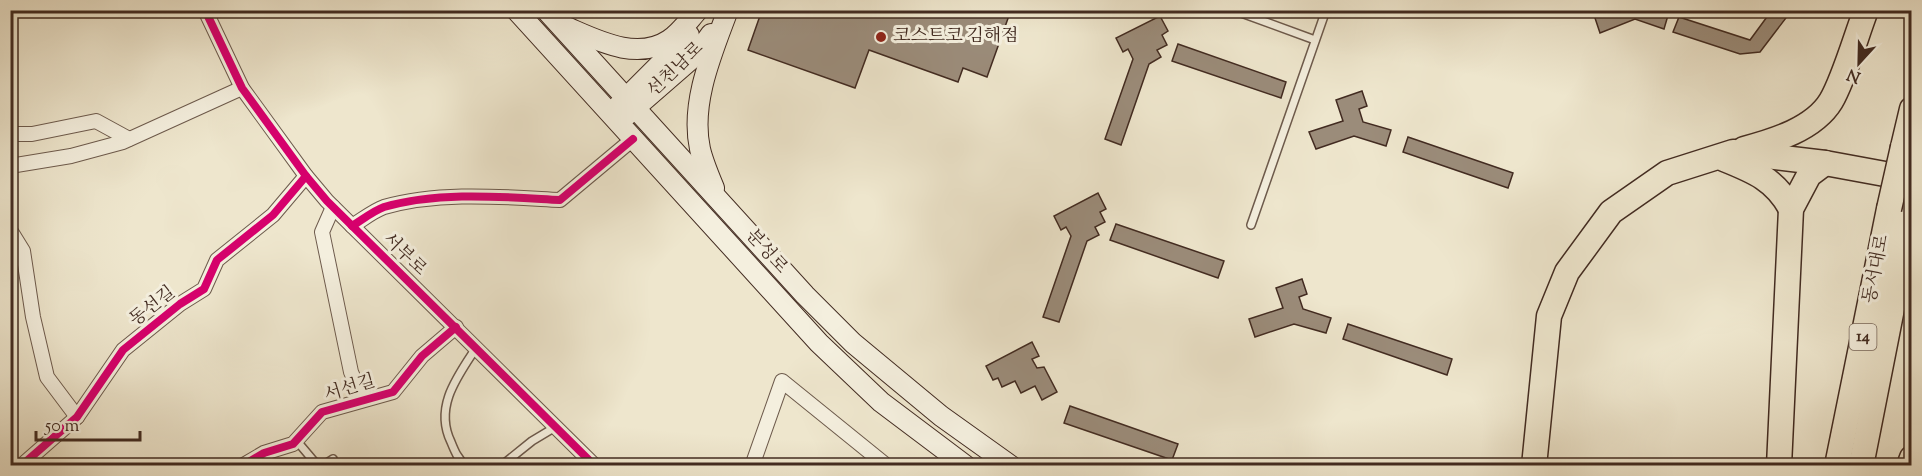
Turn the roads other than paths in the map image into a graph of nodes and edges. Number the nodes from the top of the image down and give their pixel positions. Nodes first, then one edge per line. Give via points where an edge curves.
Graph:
1 (205, 10) edge
2 (516, 10) edge
3 (699, 10) edge
4 (727, 10) edge
5 (1233, 10) edge
6 (1326, 10) edge
7 (1866, 10) edge
8 (552, 17) edge
9 (1315, 40) junction
10 (242, 88) junction
11 (631, 103) junction
12 (1911, 109) edge
13 (614, 118) junction
14 (10, 134) edge
15 (129, 139) junction
16 (633, 140) junction
17 (1726, 154) junction
18 (1825, 163) junction
19 (10, 166) edge
20 (306, 176) junction
21 (1911, 179) edge
22 (717, 196) junction
23 (333, 207) junction
24 (1791, 209) junction
25 (1904, 210) edge
26 (1251, 225) dead end
27 (352, 226) junction
28 (10, 230) edge
29 (456, 327) junction
30 (477, 348) junction
31 (362, 398) junction
32 (77, 417) junction
33 (558, 426) junction
34 (296, 440) junction
35 (1911, 458) edge
36 (333, 459) dead end
37 (21, 465) edge
38 (242, 465) edge
39 (320, 465) edge
40 (466, 465) edge
41 (501, 465) edge
42 (595, 465) edge
43 (752, 465) edge
44 (887, 465) edge
45 (966, 465) edge
46 (1011, 465) edge
47 (1534, 465) edge
48 (1779, 465) edge
49 (1837, 465) edge
50 (1861, 465) edge
51 (1909, 465) edge

1 - 10 street, 서부로
2 - 13 main road, 분성로
3 - 8 main road via 669,40 650,48 625,49
3 - 11 main road, 선천남로 via 688,37
4 - 11 main road, 선천남로 via 696,55
4 - 22 main road via 705,71 699,116 700,148
5 - 9 lane
6 - 9 lane
7 - 17 highway via 1831,102 1811,121 1775,141
8 - 11 main road, 분성로
9 - 26 lane
10 - 15 street
10 - 20 street, 서부로
11 - 13 main road, 선천남로
11 - 22 main road, 분성로
12 - 25 highway, 동서대로 / 14, bridge via 1903,147
13 - 16 main road, 분성로
14 - 15 street via 32,134 96,121
15 - 19 street via 71,156
16 - 27 street via 560,200 426,199 382,208
16 - 45 main road, 분성로 via 819,343 881,402
17 - 18 highway
17 - 24 highway via 1769,179 1783,193
17 - 47 highway via 1667,173 1611,212 1567,272 1549,316
18 - 21 highway
18 - 24 highway via 1809,175
20 - 23 street, 서부로
20 - 32 street, 동선길 via 273,215 217,260 204,289 123,350
22 - 46 main road, 분성로 via 853,343 932,409
23 - 27 street, 서부로
23 - 31 street, 서선길 via 322,232 351,372
24 - 48 highway
25 - 49 highway, 동서대로 / 14
25 - 50 highway, 동서대로 / 14
27 - 29 street, 서부로
28 - 32 street via 23,251 47,377
29 - 30 street, 서부로
29 - 31 street, 서선길 via 422,356 393,392
30 - 33 street, 서부로
30 - 40 lane via 451,389 443,423 459,460
31 - 34 street, 서선길 via 322,412
32 - 37 street, 동선길
33 - 41 lane
33 - 42 street, 서부로
34 - 38 street, 서선길
34 - 39 lane
35 - 51 highway
36 - 39 lane
43 - 44 street via 782,381

